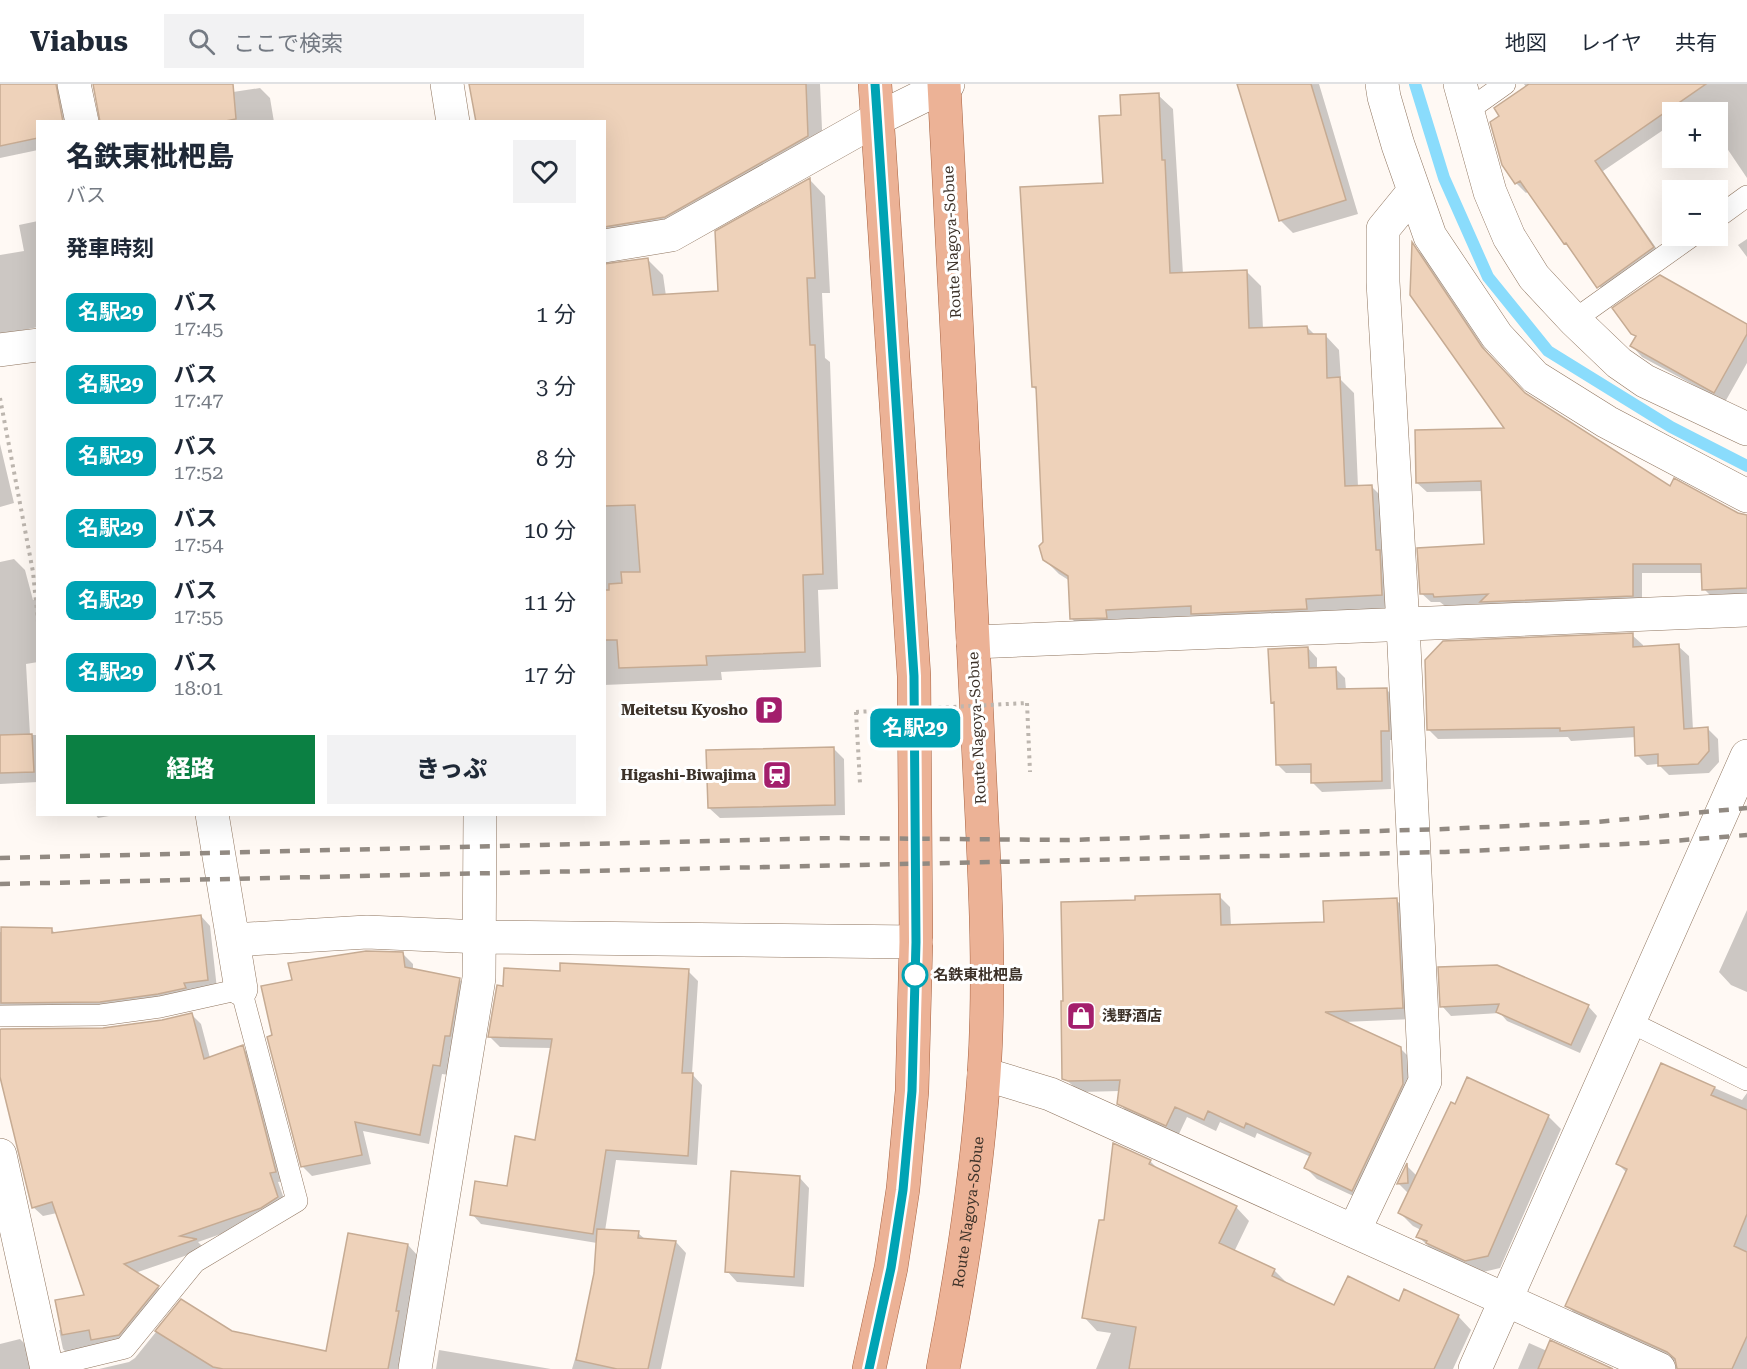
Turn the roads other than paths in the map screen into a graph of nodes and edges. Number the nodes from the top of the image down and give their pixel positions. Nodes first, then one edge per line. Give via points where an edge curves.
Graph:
1 (74, 84) edge
2 (447, 84) edge
3 (875, 84) edge
4 (1382, 84) edge
5 (1505, 84) edge
6 (945, 85) edge
7 (1463, 97) edge
8 (877, 119) junction
9 (82, 120) edge
10 (453, 120) edge
11 (1414, 191) junction
12 (1747, 196) edge
13 (1728, 210) edge
14 (606, 246) edge
15 (1678, 246) edge
16 (1574, 320) junction
17 (36, 345) edge
18 (0, 350) edge
19 (1747, 429) edge
20 (1747, 496) edge
21 (1747, 610) edge
22 (1403, 625) junction
23 (973, 642) junction
24 (1747, 756) edge
25 (212, 816) edge
26 (480, 816) edge
27 (481, 937) junction
28 (233, 940) junction
29 (916, 942) junction
30 (241, 989) junction
31 (0, 1016) edge
32 (1629, 1022) junction
33 (984, 1074) junction
34 (1747, 1080) edge
35 (0, 1155) edge
36 (1354, 1231) junction
37 (1506, 1300) junction
38 (47, 1368) edge
39 (415, 1369) edge
40 (869, 1369) edge
41 (943, 1369) edge
42 (1475, 1369) edge
43 (1659, 1369) edge

1 - 9 street
2 - 10 street
3 - 8 main road
4 - 11 street
5 - 7 lane
6 - 8 street
6 - 23 main road, Route Nagoya-Sobue
7 - 16 street via 1490,192 1509,237 1534,277
8 - 14 street via 671,235
8 - 29 main road via 914,676
11 - 20 street via 1430,236 1457,279 1497,336 1535,377 1607,422
11 - 22 street via 1383,230
12 - 13 lane
15 - 16 lane
16 - 19 street via 1619,363 1645,381
17 - 18 street
21 - 22 street
22 - 23 street
22 - 36 street via 1425,1081
23 - 33 main road, Route Nagoya-Sobue via 988,979
24 - 32 street
25 - 28 street
26 - 27 street
27 - 28 street via 367,932
27 - 29 street
27 - 39 street via 479,978
28 - 30 street
29 - 40 main road via 912,1091 903,1190
30 - 31 lane via 101,1015
30 - 38 lane via 297,1201 195,1262 125,1348
32 - 34 lane
32 - 37 street
33 - 36 street via 1050,1094
33 - 41 main road, Route Nagoya-Sobue via 975,1170
35 - 38 street
36 - 37 street
37 - 42 street
37 - 43 street

